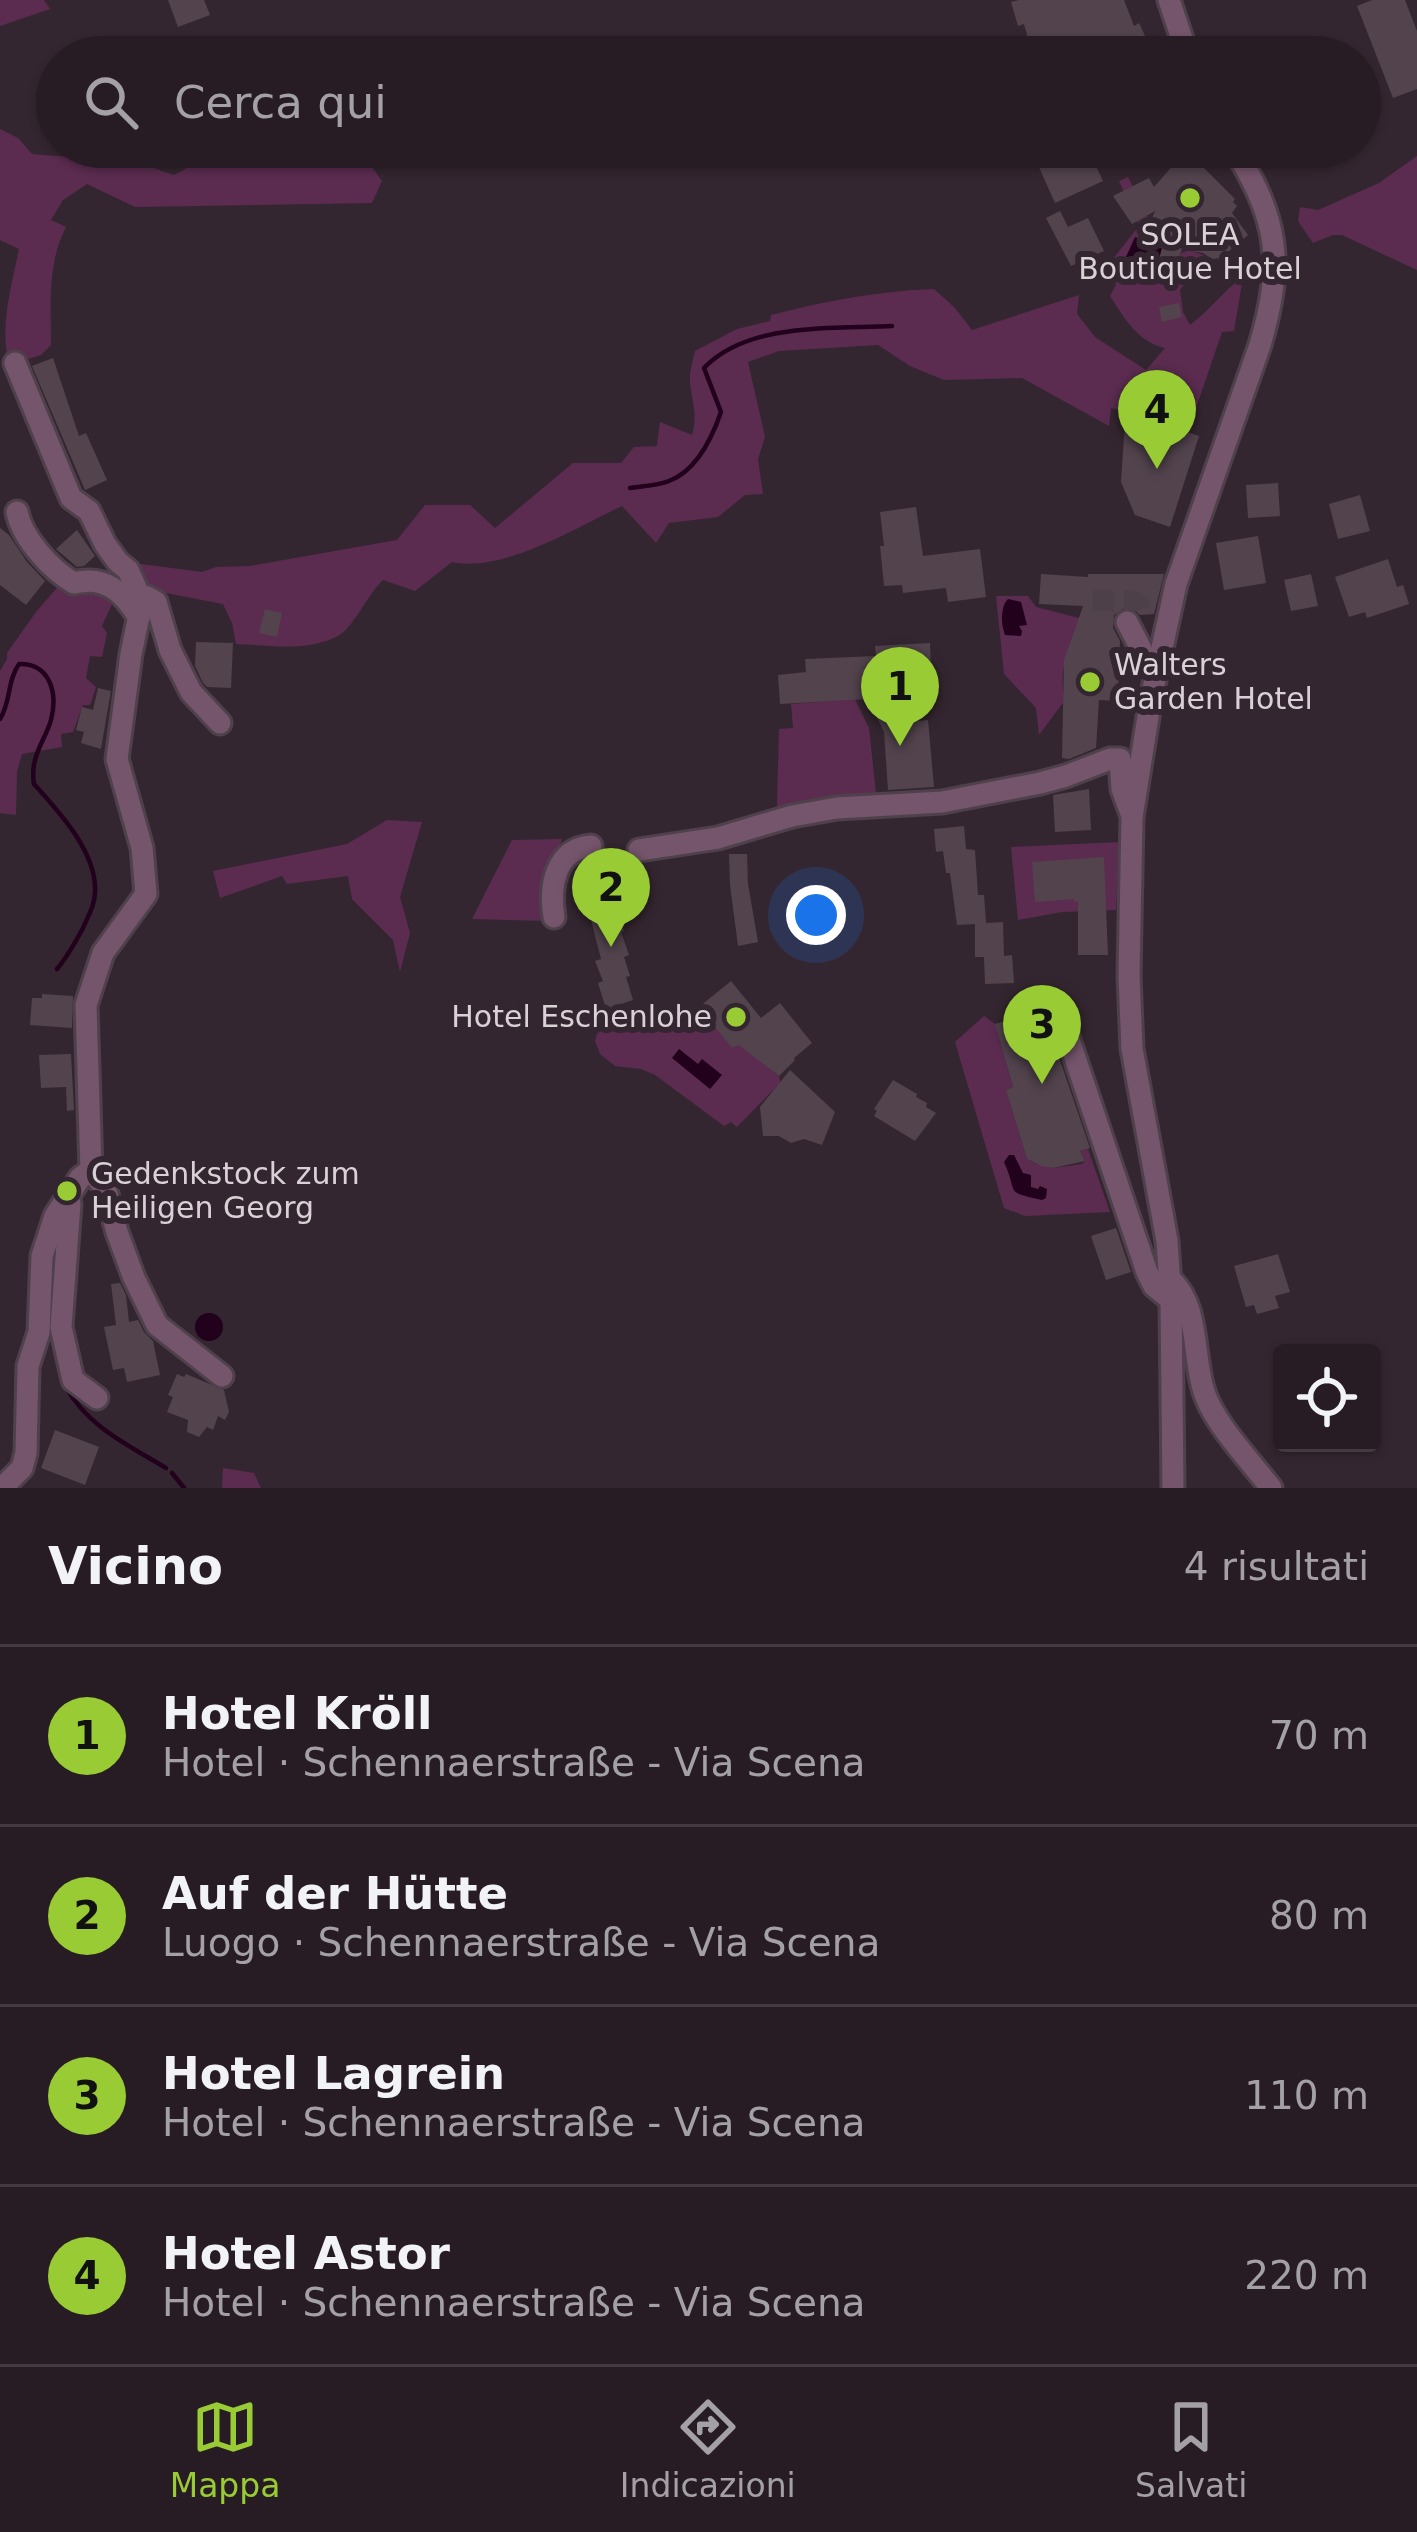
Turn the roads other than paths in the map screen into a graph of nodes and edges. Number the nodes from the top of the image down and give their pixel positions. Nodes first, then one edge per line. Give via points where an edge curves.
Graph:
1 (1169, 0) edge
2 (1181, 36) edge
3 (1245, 168) edge
4 (14, 363) dead end
5 (17, 512) dead end
6 (126, 588) junction
7 (1127, 622) dead end
8 (1141, 649) dead end
9 (220, 723) dead end
10 (1132, 817) junction
11 (591, 846) dead end
12 (639, 850) dead end
13 (554, 917) dead end
14 (1061, 1016) dead end
15 (92, 1170) junction
16 (63, 1204) junction
17 (1171, 1290) junction
18 (222, 1376) dead end
19 (97, 1398) dead end
20 (2, 1488) edge
21 (1172, 1488) edge
22 (1271, 1488) edge

1 - 2 street
3 - 10 street via 1270,220 1272,305 1176,584
4 - 6 street via 71,498 88,511
5 - 6 street via 58,572 74,583
6 - 9 street via 156,602 191,692
6 - 15 street via 131,654 118,759 146,894 103,953 86,1005
7 - 8 street
10 - 12 street via 1120,759 1110,759 942,802 837,808
10 - 17 street via 1132,1049
11 - 13 street via 563,860
14 - 17 street via 1148,1272 1154,1286
15 - 16 street
15 - 18 street via 157,1325
16 - 19 street via 70,1204 63,1342 73,1380
16 - 20 street via 42,1256 26,1453
17 - 21 street
17 - 22 street via 1183,1292 1189,1307 1208,1402

